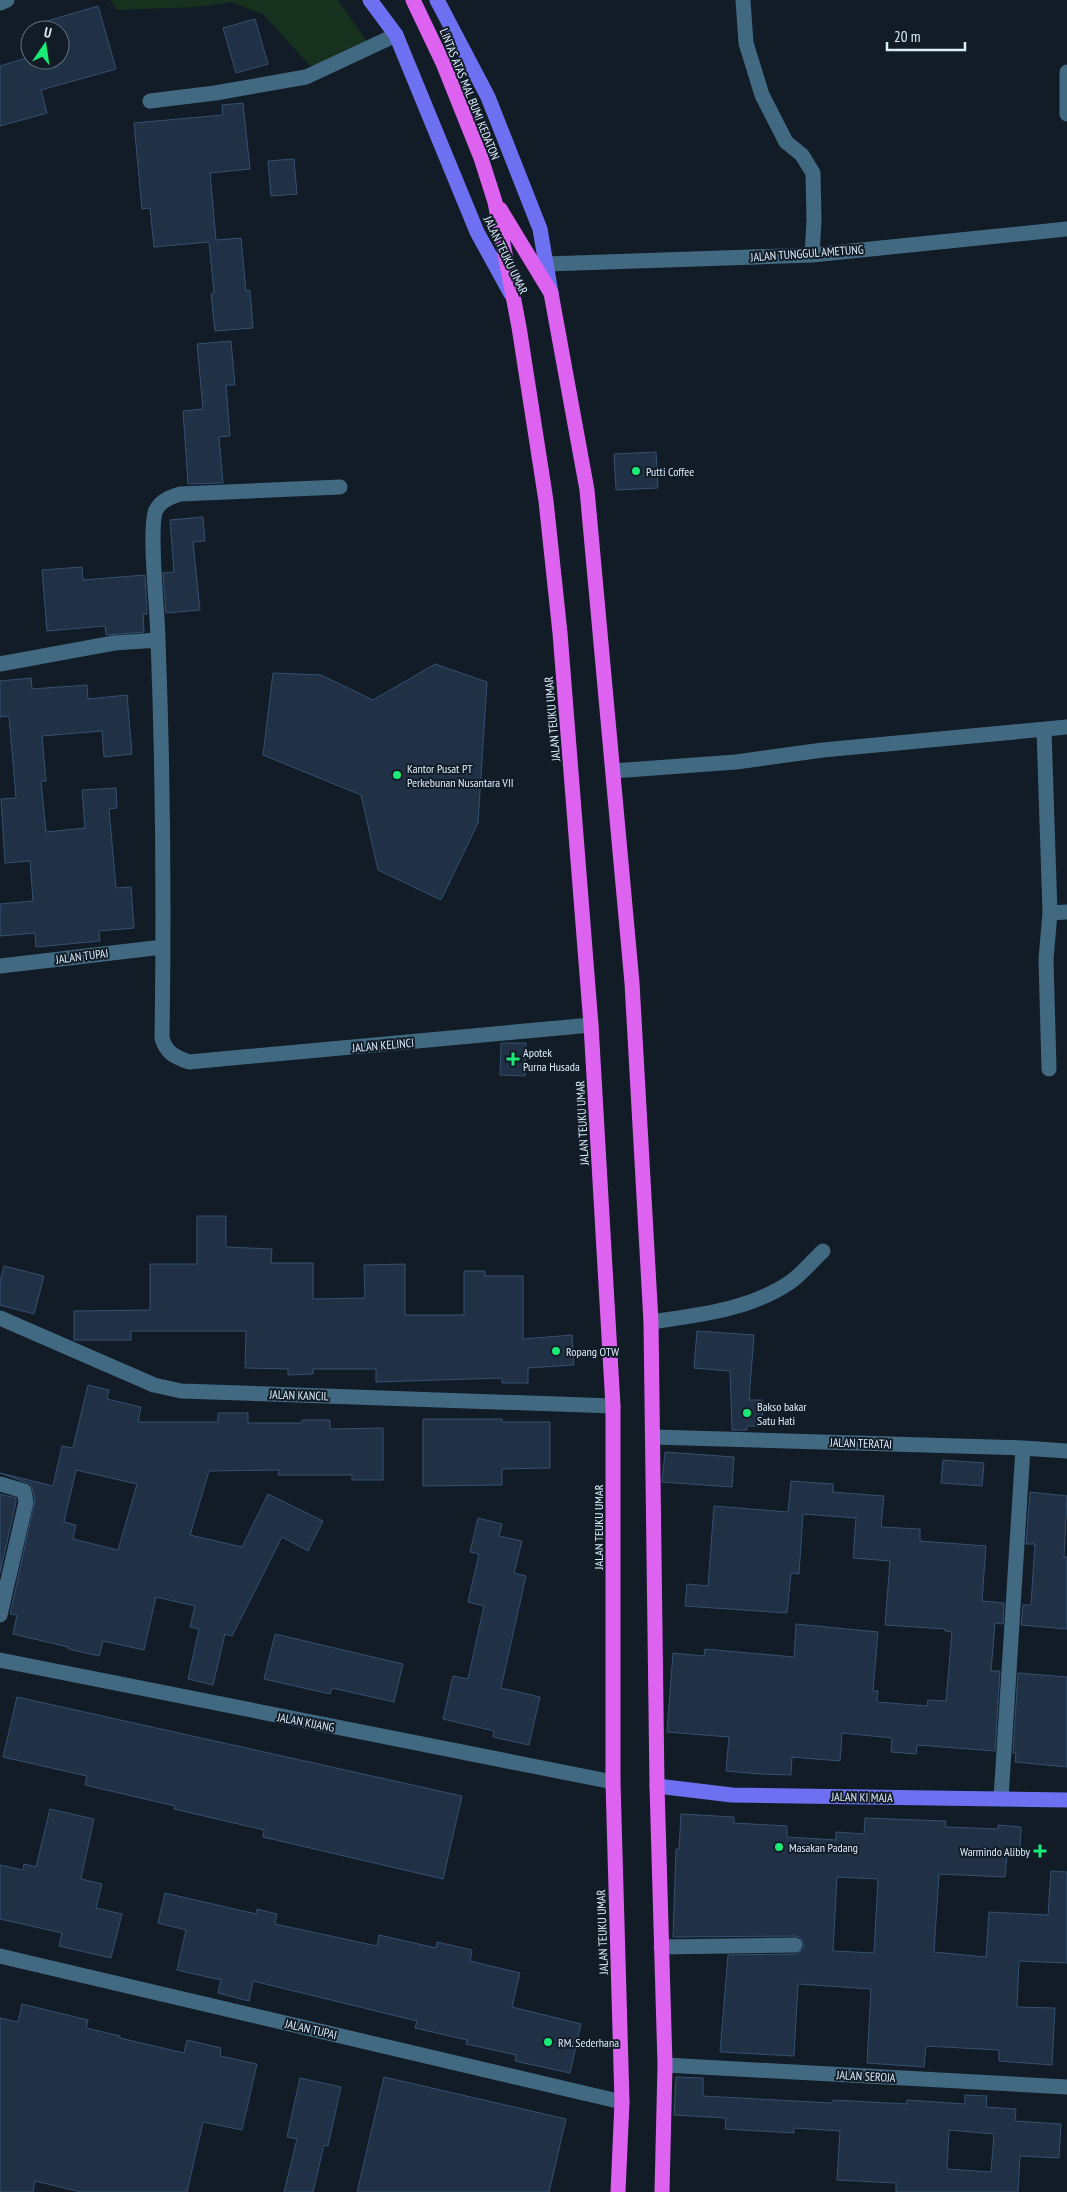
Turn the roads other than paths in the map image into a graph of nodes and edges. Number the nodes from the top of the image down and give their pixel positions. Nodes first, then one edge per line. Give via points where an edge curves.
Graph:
1 (7, 0) edge
2 (370, 0) edge
3 (413, 0) edge
4 (437, 0) edge
5 (744, 0) edge
6 (0, 3) edge
7 (396, 36) junction
8 (1067, 72) edge
9 (150, 101) dead end
10 (1067, 114) edge
11 (495, 202) junction
12 (1067, 230) edge
13 (812, 255) junction
14 (546, 264) junction
15 (551, 292) junction
16 (513, 297) junction
17 (340, 487) dead end
18 (158, 640) junction
19 (0, 664) edge
20 (1067, 727) edge
21 (1044, 730) junction
22 (614, 771) junction
23 (1067, 912) edge
24 (1050, 913) junction
25 (163, 947) junction
26 (0, 966) edge
27 (591, 1025) junction
28 (1049, 1069) dead end
29 (822, 1251) dead end
30 (0, 1318) edge
31 (651, 1322) junction
32 (613, 1406) junction
33 (654, 1437) junction
34 (1023, 1448) junction
35 (1067, 1451) edge
36 (0, 1484) edge
37 (0, 1615) edge
38 (0, 1660) edge
39 (613, 1782) junction
40 (657, 1786) junction
41 (1001, 1799) junction
42 (1067, 1800) edge
43 (795, 1945) dead end
44 (661, 1947) junction
45 (0, 1956) edge
46 (665, 2065) junction
47 (1067, 2087) edge
48 (622, 2102) junction
49 (618, 2192) edge
50 (662, 2192) edge

1 - 6 street
2 - 7 main road, JALAN TEUKU UMAR
3 - 11 highway, LINTAS ATAS MAL BUMI KEDATON via 443,63
4 - 14 main road via 488,97 540,228
5 - 13 street via 746,43 762,95 786,142 802,155 813,173
7 - 9 street via 306,77
7 - 16 main road, JALAN TEUKU UMAR via 477,232
8 - 10 street
11 - 15 highway, LINTAS ATAS MAL BUMI KEDATON
11 - 16 highway, LINTAS ATAS MAL BUMI KEDATON
12 - 13 street, JALAN TUNGGUL AMETUNG
13 - 14 street, JALAN TUNGGUL AMETUNG
14 - 15 main road
15 - 22 highway via 587,490
16 - 27 highway, JALAN TEUKU UMAR via 547,510
17 - 18 street via 180,494 165,499 156,511 153,530
18 - 19 street via 114,643
18 - 25 street
20 - 21 street
21 - 22 street via 823,750 736,762
21 - 24 street
22 - 31 highway via 632,983
23 - 24 street
24 - 28 street via 1046,959
25 - 26 street, JALAN TUPAI
25 - 27 street, JALAN KELINCI via 162,1038 165,1048 175,1057 189,1062
27 - 32 highway, JALAN TEUKU UMAR
29 - 31 street via 790,1282 764,1297 709,1314
30 - 32 street, JALAN KANCIL via 154,1385 181,1391
31 - 33 highway
32 - 39 highway, JALAN TEUKU UMAR
33 - 34 street, JALAN TERATAI
33 - 40 highway
34 - 35 street, JALAN TERATAI
34 - 41 street
36 - 37 street via 20,1489 26,1494
38 - 39 street, JALAN KIJANG
39 - 48 highway, JALAN TEUKU UMAR
40 - 41 main road, JALAN KI MAJA via 732,1795
40 - 44 highway
41 - 42 main road, JALAN KI MAJA
43 - 44 street
44 - 46 highway
45 - 48 street, JALAN TUPAI
46 - 47 street, JALAN SEROJA
46 - 50 highway
48 - 49 highway, JALAN TEUKU UMAR

